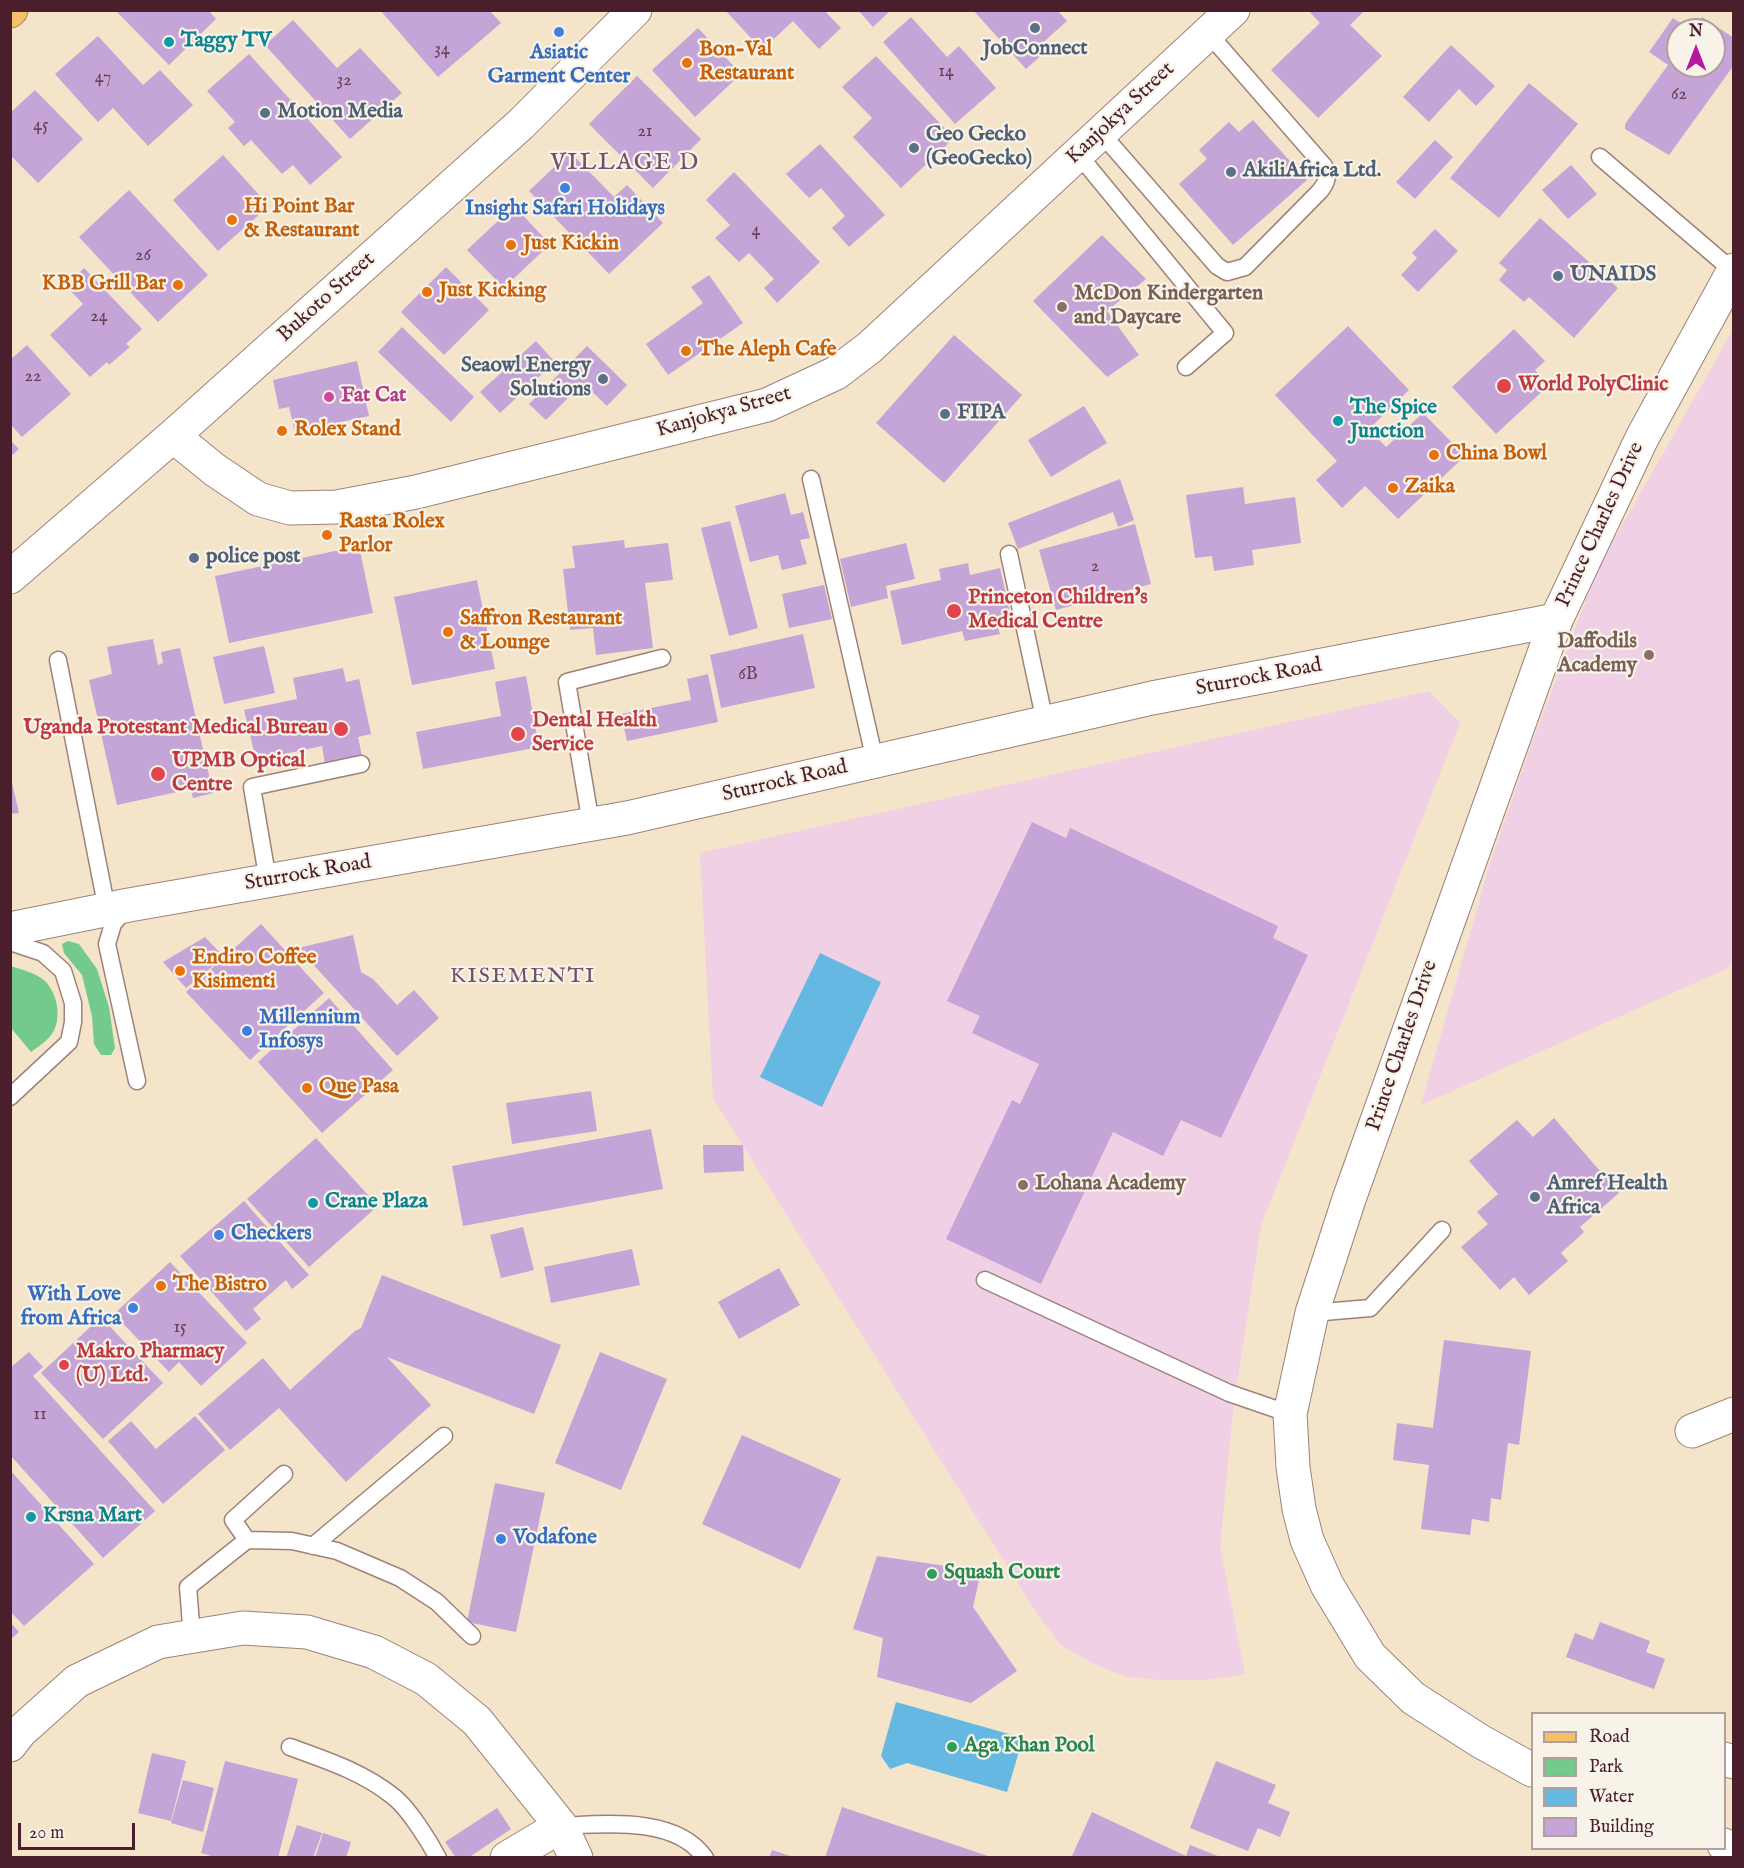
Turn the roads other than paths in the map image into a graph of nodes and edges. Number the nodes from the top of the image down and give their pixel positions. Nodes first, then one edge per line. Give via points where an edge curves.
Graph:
1 (635, 10) edge
2 (1233, 10) edge
3 (1208, 33) junction
4 (1089, 143) junction
5 (1600, 157) dead end
6 (1733, 271) edge
7 (1186, 367) dead end
8 (173, 436) junction
9 (811, 478) dead end
10 (1009, 554) dead end
11 (10, 577) edge
12 (1556, 620) junction
13 (662, 658) dead end
14 (58, 660) dead end
15 (1045, 723) junction
16 (875, 761) junction
17 (361, 764) dead end
18 (591, 824) junction
19 (268, 881) junction
20 (118, 908) junction
21 (10, 929) edge
22 (10, 942) edge
23 (137, 1081) dead end
24 (10, 1097) edge
25 (1442, 1230) dead end
26 (985, 1280) dead end
27 (1312, 1313) junction
28 (1290, 1414) junction
29 (1734, 1414) edge
30 (1692, 1431) dead end
31 (444, 1436) dead end
32 (284, 1474) dead end
33 (247, 1540) junction
34 (313, 1546) junction
35 (472, 1636) dead end
36 (192, 1637) junction
37 (10, 1745) edge
38 (290, 1747) dead end
39 (1531, 1769) edge
40 (561, 1826) junction
41 (438, 1857) edge
42 (507, 1857) edge
43 (576, 1857) edge
44 (705, 1857) edge

1 - 8 street, Bukoto Street via 521,124
2 - 3 street, Kanjokya Street
3 - 4 street, Kanjokya Street
3 - 4 lane via 1328,174 1320,191 1245,267 1227,272 1217,266
4 - 7 lane via 1225,333
4 - 8 street, Kanjokya Street via 869,348 836,374 767,405 416,492 337,507 290,508 258,499
5 - 6 lane
6 - 12 street, Prince Charles Drive via 1642,438
8 - 11 street, Bukoto Street
9 - 16 lane
10 - 15 lane
12 - 15 street, Sturrock Road via 1152,698
12 - 27 street, Prince Charles Drive
13 - 18 lane via 567,682
14 - 20 lane
15 - 16 street, Sturrock Road
16 - 18 street, Sturrock Road
17 - 19 lane via 252,787
18 - 19 street, Sturrock Road
19 - 20 street, Sturrock Road
20 - 21 street, Sturrock Road
20 - 23 lane via 107,944
22 - 24 lane via 43,953 63,971 73,1003 73,1022 69,1042
25 - 27 lane via 1370,1308
26 - 28 lane via 1229,1393
27 - 28 street, Prince Charles Drive
28 - 39 street, Prince Charles Drive via 1298,1498 1307,1540 1327,1585 1370,1656 1413,1698
29 - 30 street
31 - 34 lane
32 - 33 lane via 233,1521
33 - 34 lane via 292,1541
33 - 36 lane via 188,1587
34 - 35 lane via 337,1551 400,1578 437,1602
36 - 37 street via 158,1642 77,1681
36 - 40 street via 243,1628 307,1632 374,1652 426,1679 477,1721
38 - 41 lane via 337,1763 396,1798
40 - 42 street
40 - 43 street
40 - 44 lane via 611,1824 676,1833

